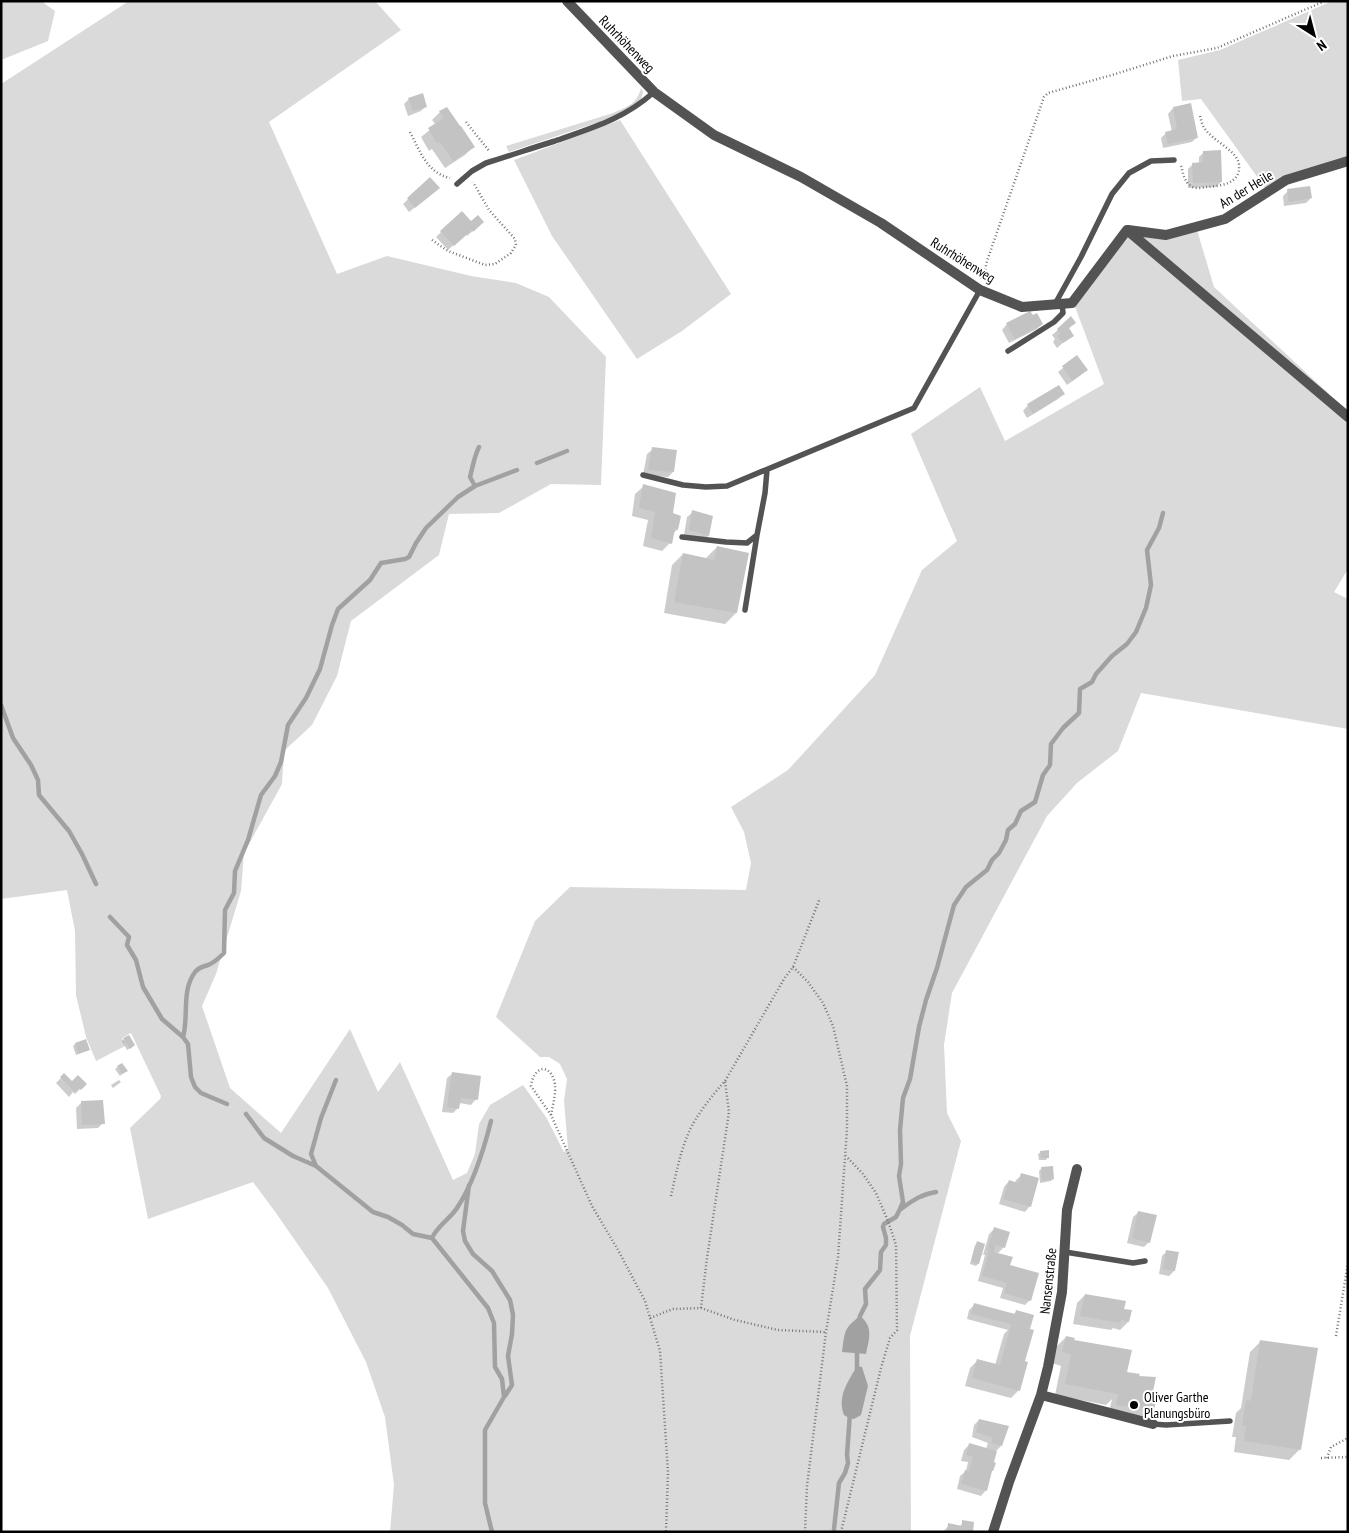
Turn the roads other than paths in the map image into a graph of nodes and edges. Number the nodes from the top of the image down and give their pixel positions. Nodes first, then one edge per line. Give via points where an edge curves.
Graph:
1 (567, 1) edge
2 (654, 92) junction
3 (1174, 160) road end
4 (1348, 161) edge
5 (457, 184) dead end
6 (1126, 230) junction
7 (980, 290) junction
8 (1058, 304) junction
9 (1008, 351) dead end
10 (1348, 417) edge
11 (767, 470) junction
12 (643, 476) dead end
13 (756, 535) junction
14 (682, 537) dead end
15 (745, 610) dead end
16 (1077, 1169) dead end
17 (1065, 1252) junction
18 (1145, 1261) dead end
19 (1041, 1395) junction
20 (1230, 1422) dead end
21 (1153, 1424) joint
22 (993, 1532) edge

1 - 2 street, Ruhrhöhenweg
2 - 5 lane via 629,111 600,126 486,163
2 - 7 street, Ruhrhöhenweg via 714,135 800,177 881,223
3 - 8 lane via 1151,161 1129,173 1112,194
4 - 6 street, An der Heile via 1286,180 1225,219 1166,235
6 - 8 street, Ruhrhöhenweg via 1072,303
6 - 10 street
7 - 8 street, Ruhrhöhenweg via 1022,307
7 - 11 lane via 914,408
8 - 9 lane via 1063,313 1054,322
11 - 12 lane via 727,486 683,485
11 - 13 lane
13 - 14 lane via 747,542
13 - 15 lane
16 - 17 street, Nansenstraße via 1067,1210
17 - 18 lane via 1133,1263
17 - 19 street, Nansenstraße via 1054,1342
19 - 21 street
19 - 22 street, Nansenstraße
20 - 21 lane

